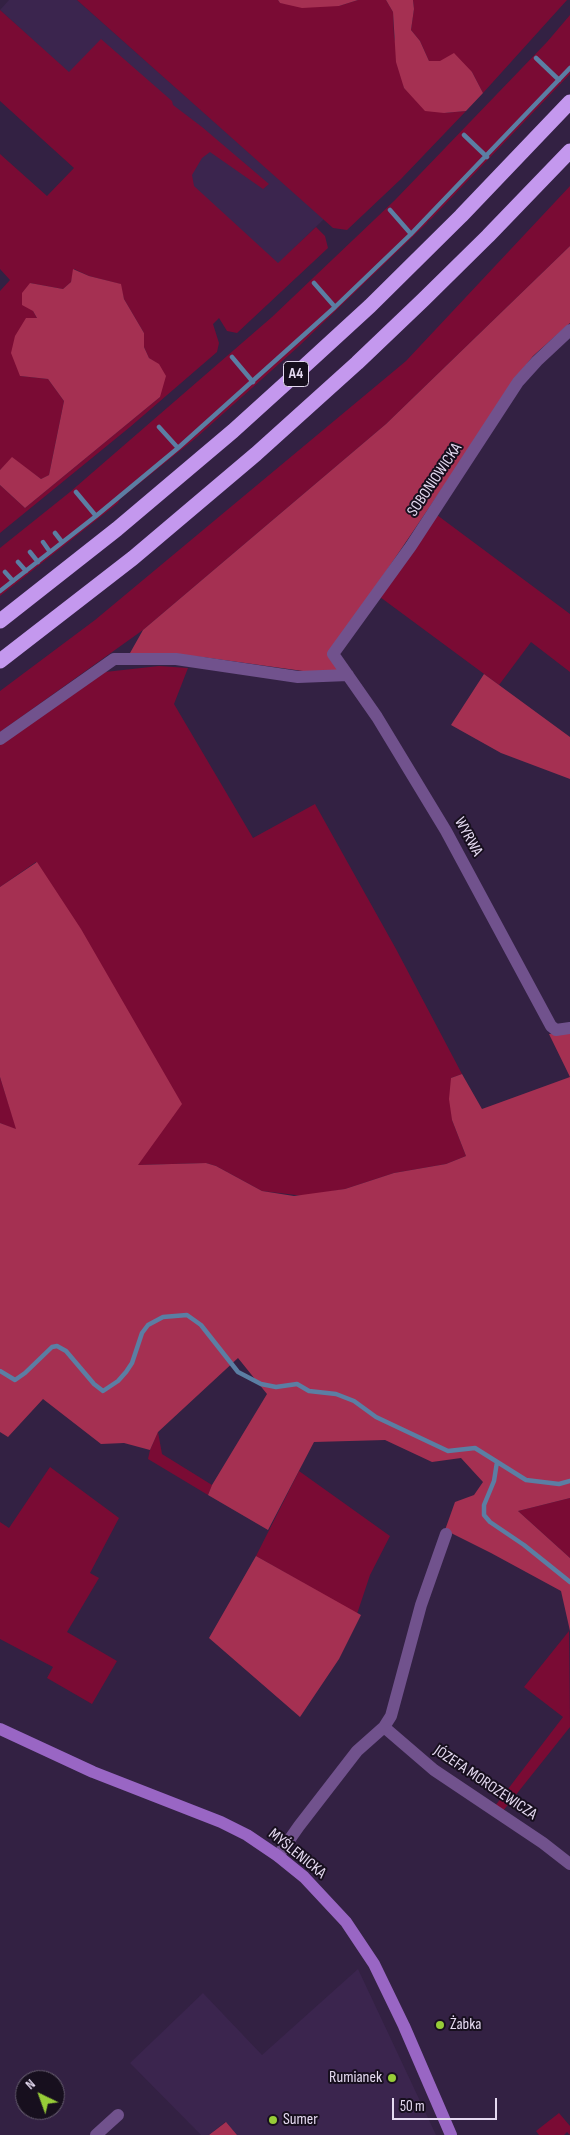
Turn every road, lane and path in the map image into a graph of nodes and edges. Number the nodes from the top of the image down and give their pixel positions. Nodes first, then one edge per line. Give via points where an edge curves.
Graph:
1 (570, 102) edge
2 (570, 150) edge
3 (570, 330) edge
4 (0, 621) edge
5 (333, 654) joint
6 (0, 661) edge
7 (348, 675) junction
8 (0, 739) edge
9 (570, 1028) edge
10 (446, 1534) dead end
11 (384, 1727) junction
12 (0, 1730) edge
13 (278, 1856) junction
14 (570, 1864) edge
15 (118, 2115) dead end
16 (96, 2135) edge
17 (452, 2135) edge

1 - 4 highway, A4 via 461,216 286,383 117,529
2 - 6 highway, A4 via 423,300 256,454 133,558
3 - 5 street, SOBONIOWICKA via 518,382 411,546
5 - 7 street, WYRWA
7 - 8 street via 298,677 176,659 114,659
7 - 9 street, WYRWA via 450,838 550,1026 556,1030
10 - 11 street via 421,1605 391,1716
11 - 13 street via 357,1752
11 - 14 street, JÓZEFA MOROZEWICZA via 434,1770
12 - 13 street, MYŚLENICKA via 93,1772 221,1822
13 - 17 street, MYŚLENICKA via 327,1900 364,1948 404,2026
15 - 16 street

